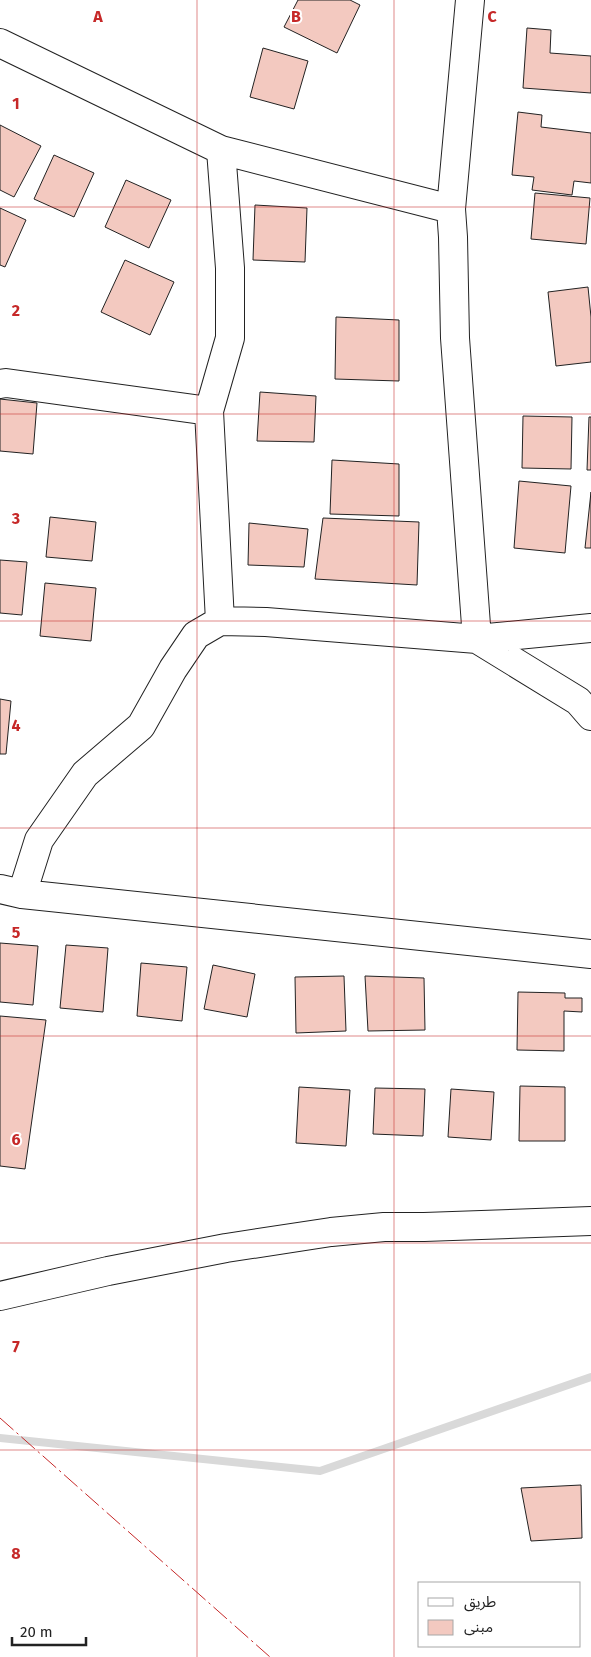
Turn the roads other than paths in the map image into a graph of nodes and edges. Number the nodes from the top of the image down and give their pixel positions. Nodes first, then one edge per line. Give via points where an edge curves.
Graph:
1 (470, 0) edge
2 (0, 43) edge
3 (221, 150) junction
4 (450, 209) junction
5 (0, 384) edge
6 (209, 411) junction
7 (220, 621) junction
8 (591, 628) edge
9 (478, 639) junction
10 (591, 716) edge
11 (11, 891) edge
12 (591, 954) edge
13 (591, 1221) edge
14 (0, 1296) edge

1 - 4 street
2 - 3 street
3 - 4 street
3 - 6 street via 230,268 230,338
4 - 9 street via 455,338
5 - 6 street
6 - 7 street
7 - 9 street
7 - 11 street via 196,635 141,726 85,774 39,840
8 - 9 street
9 - 10 street via 578,701
11 - 12 street
13 - 14 street via 384,1227 331,1232 108,1270

